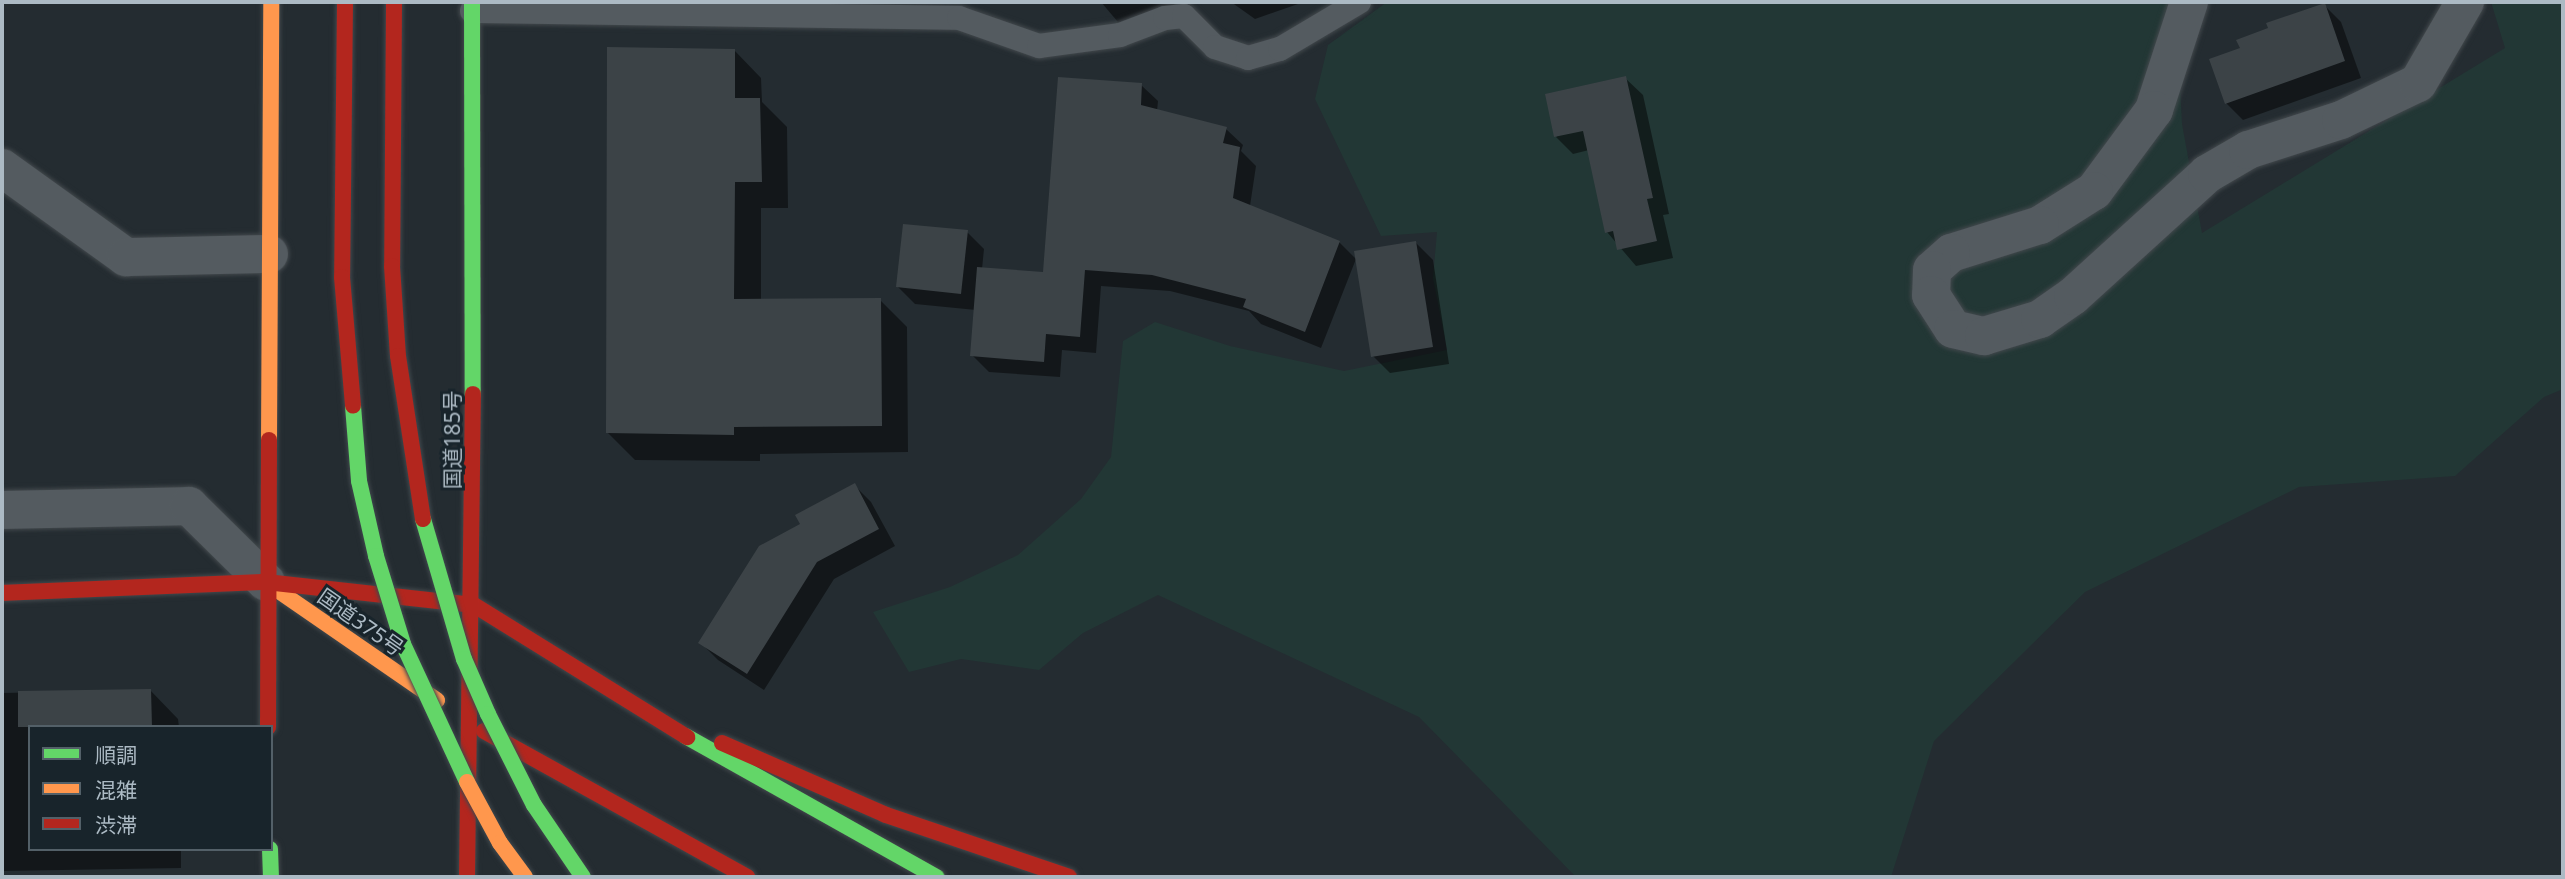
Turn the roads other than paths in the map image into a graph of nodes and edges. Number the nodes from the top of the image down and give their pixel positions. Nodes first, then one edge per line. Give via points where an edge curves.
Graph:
1 (271, 2) edge
2 (345, 2) edge
3 (394, 2) edge
4 (1359, 2) edge
5 (2189, 2) edge
6 (2465, 2) edge
7 (472, 6) edge
8 (2, 168) edge
9 (269, 254) junction
10 (2, 510) edge
11 (266, 582) junction
12 (2, 593) edge
13 (474, 605) junction
14 (604, 685) junction
15 (471, 723) junction
16 (268, 725) edge
17 (270, 851) edge
18 (271, 877) edge
19 (467, 877) edge
20 (525, 877) edge
21 (583, 877) edge
22 (747, 877) edge
23 (936, 877) edge
24 (1069, 877) edge

1 - 9 main road
2 - 20 main road, bridge via 342,277 359,481 403,644 443,737 500,843
3 - 21 main road, bridge via 392,266 398,356 417,499 464,659 488,714 534,804
4 - 7 lane via 1280,49 1248,58 1215,47 1184,16 1165,18 1119,36 1039,46 959,18
5 - 6 street via 2154,110 2094,191 2040,225 1951,253 1932,270 1931,295 1953,328 1984,336 2040,319 2073,296 2207,174 2248,150 2341,121 2418,83
7 - 13 main road, 国道185号
8 - 9 street via 126,257
9 - 11 main road
10 - 11 street via 189,506
11 - 12 main road
11 - 13 main road, 国道375号
11 - 15 main road, 国道375号
11 - 16 main road
13 - 14 main road, 国道375号
13 - 15 main road, 国道185号
14 - 23 main road via 750,776
14 - 24 main road via 822,789
15 - 19 main road, 国道185号
15 - 22 main road, 国道375号
17 - 18 main road

